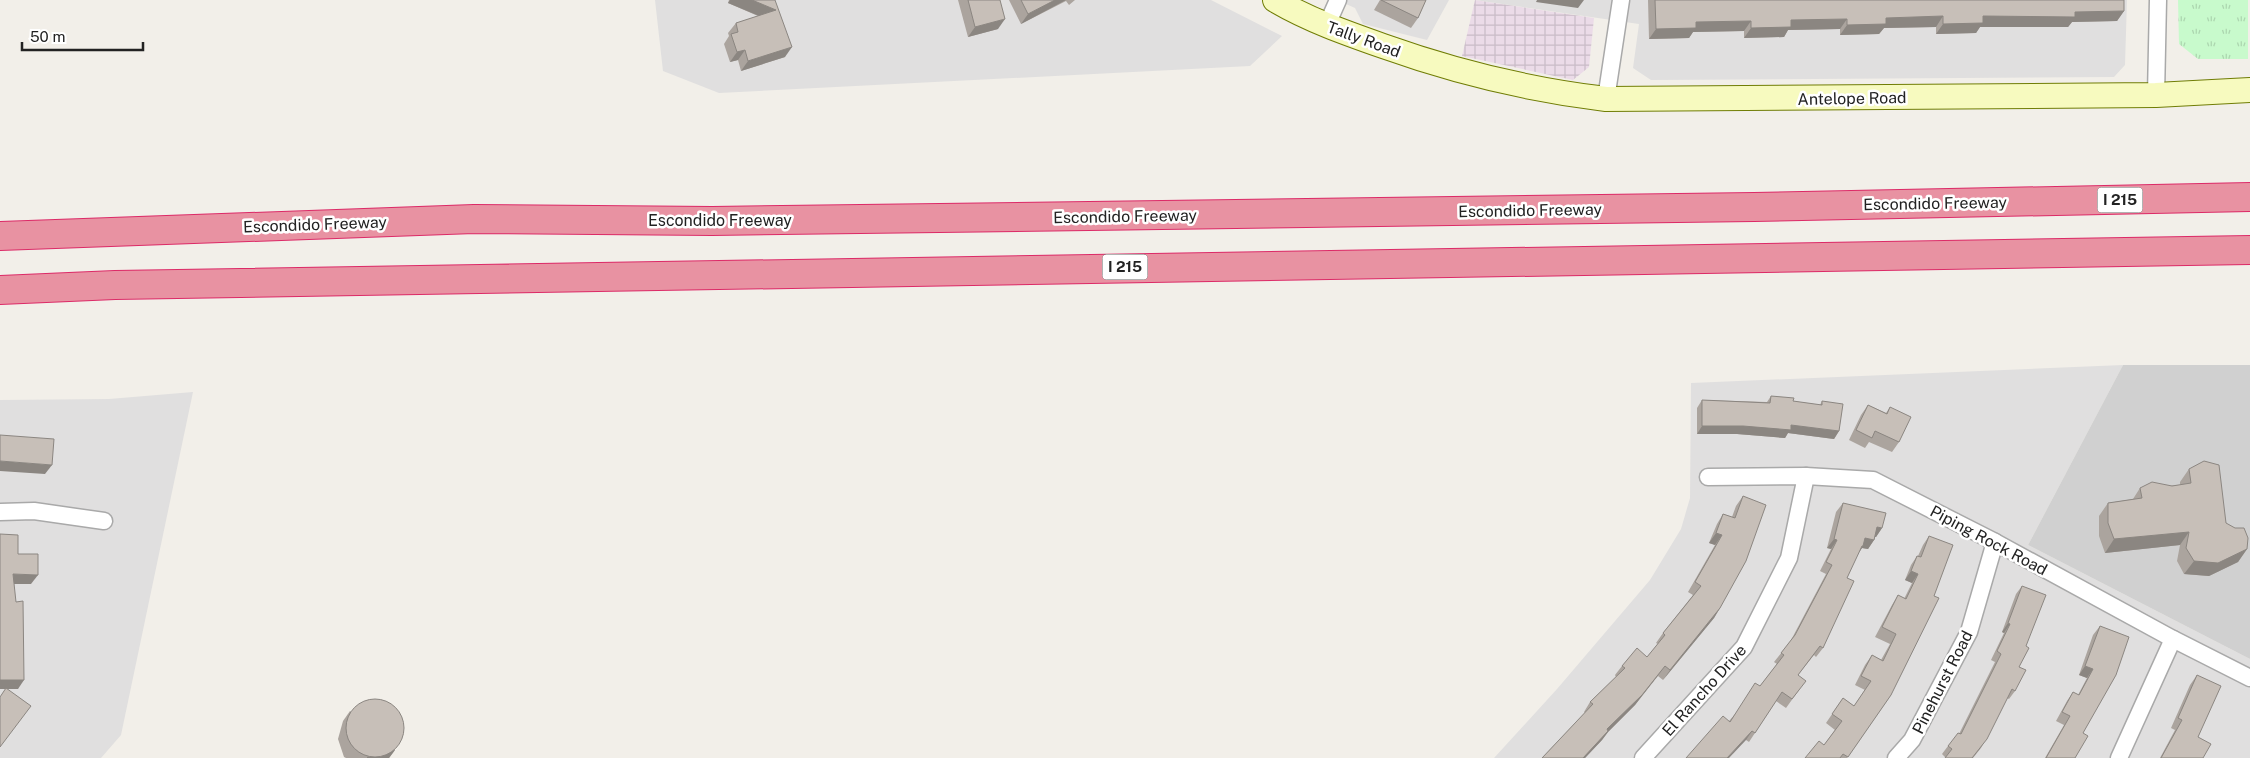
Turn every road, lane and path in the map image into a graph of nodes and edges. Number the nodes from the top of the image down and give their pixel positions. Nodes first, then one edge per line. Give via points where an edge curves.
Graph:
1 (1275, 0) edge
2 (1338, 0) edge
3 (1621, 0) edge
4 (2158, 0) edge
5 (1326, 26) junction
6 (1457, 70) joint
7 (2250, 90) edge
8 (2156, 95) junction
9 (1606, 99) junction
10 (2250, 197) edge
11 (0, 236) edge
12 (2250, 250) edge
13 (0, 290) edge
14 (1806, 476) junction
15 (1708, 477) dead end
16 (0, 512) edge
17 (104, 520) dead end
18 (1995, 542) junction
19 (2173, 639) junction
20 (2250, 678) edge
21 (1643, 758) edge
22 (1896, 758) edge
23 (2119, 758) edge

1 - 5 street, Tally Road
2 - 5 street
3 - 9 street
4 - 8 street
5 - 6 street, Tally Road
6 - 9 street, Antelope Road via 1554,93
7 - 8 street, Antelope Road
8 - 9 street, Antelope Road
10 - 11 highway, Escondido Freeway / I 215 via 732,221 474,219
12 - 13 highway, I 215 via 115,285
14 - 15 street, Piping Rock Road
14 - 18 street, Piping Rock Road via 1873,480
14 - 21 street, El Rancho Drive via 1789,558 1744,647
16 - 17 street via 34,511
18 - 19 street, Piping Rock Road
18 - 22 street, Pinehurst Road via 1968,632 1912,740
19 - 20 street, Piping Rock Road
19 - 23 street

